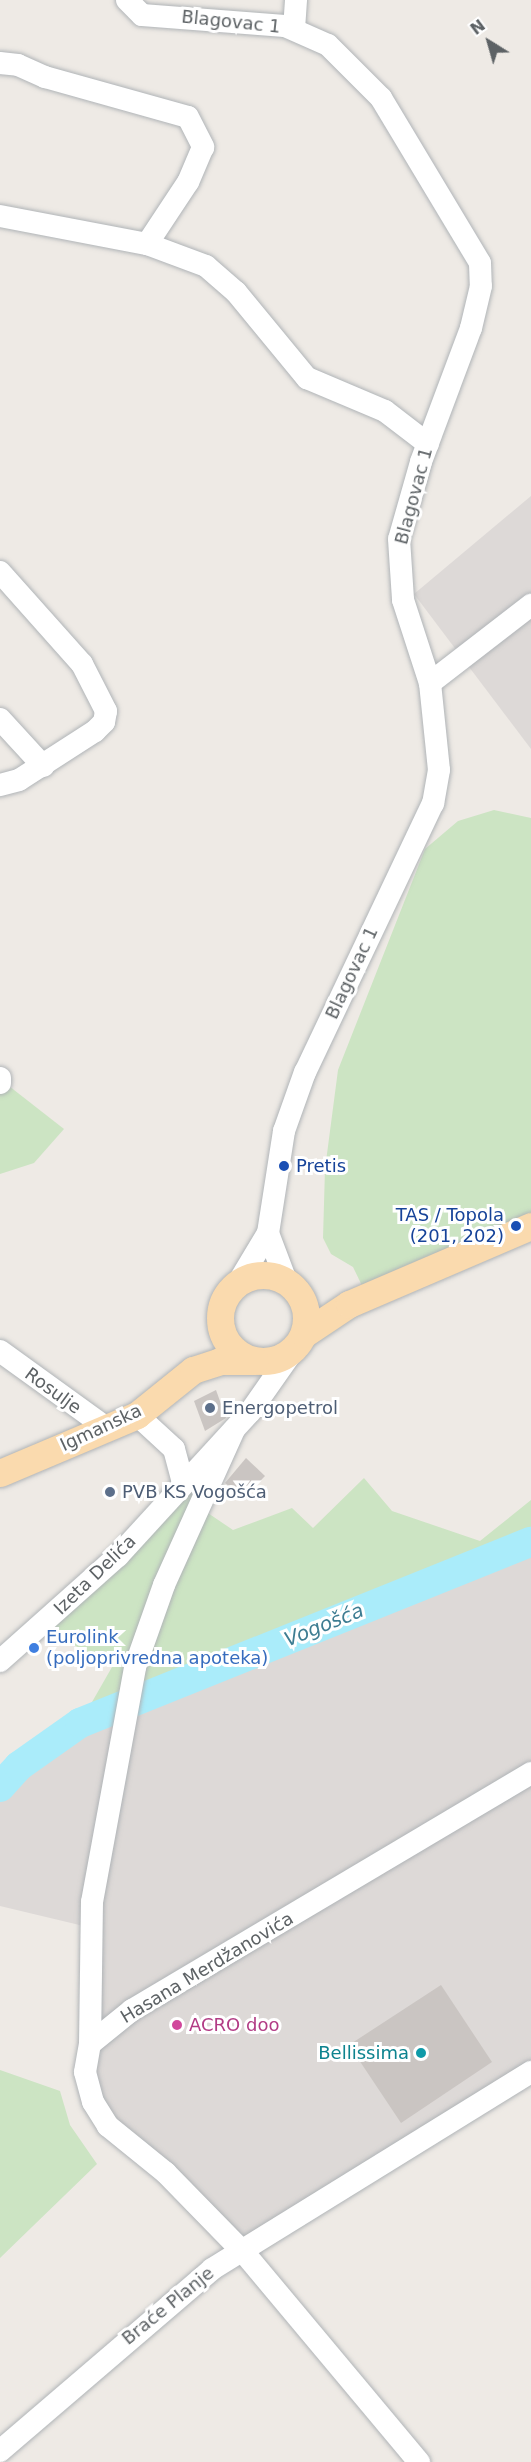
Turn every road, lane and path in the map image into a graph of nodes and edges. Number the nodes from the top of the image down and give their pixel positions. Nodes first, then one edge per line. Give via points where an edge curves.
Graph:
1 (127, 0) edge
2 (296, 0) edge
3 (294, 29) junction
4 (0, 63) edge
5 (0, 216) edge
6 (147, 244) junction
7 (428, 444) junction
8 (0, 572) edge
9 (531, 605) edge
10 (430, 683) junction
11 (0, 719) edge
12 (43, 766) junction
13 (0, 785) edge
14 (0, 1078) edge
15 (0, 1083) edge
16 (531, 1226) edge
17 (268, 1233) junction
18 (238, 1283) junction
19 (293, 1288) junction
20 (349, 1304) junction
21 (220, 1316) junction
22 (300, 1340) junction
23 (0, 1352) edge
24 (258, 1361) junction
25 (194, 1370) junction
26 (265, 1391) junction
27 (137, 1415) junction
28 (108, 1429) junction
29 (234, 1430) junction
30 (6, 1467) edge
31 (183, 1482) junction
32 (0, 1661) edge
33 (531, 1773) edge
34 (90, 2044) junction
35 (531, 2072) edge
36 (243, 2253) junction
37 (0, 2451) edge
38 (419, 2462) edge

1 - 3 street, Blagovac 1 via 142,15
2 - 3 street
3 - 7 street, Blagovac 1 via 328,45 381,98 480,263 481,285 471,328
4 - 6 street via 188,117 203,147 188,182
5 - 6 street
6 - 7 street via 206,266 236,292 307,378 385,411
7 - 10 street, Blagovac 1 via 399,539 399,569 403,600
8 - 12 street via 82,664 106,711 104,722 95,731
9 - 10 street
10 - 17 street, Blagovac 1 via 439,770 433,803 305,1072 284,1131
11 - 12 street
12 - 13 street
14 - 15 street
16 - 20 main road
17 - 18 street
17 - 19 street, Blagovac 1
18 - 19 main road via 262,1274
18 - 21 main road via 225,1297
19 - 20 main road
19 - 22 main road via 306,1308
20 - 22 main road
21 - 24 main road via 229,1345
21 - 25 main road, Igmanska
22 - 24 main road via 274,1360
22 - 26 street, Izeta Delića
23 - 28 street, Rosulje
24 - 25 main road, Igmanska via 220,1361
24 - 26 street
25 - 27 main road, Igmanska
26 - 29 street, Izeta Delića
27 - 28 main road, Igmanska
27 - 31 street via 174,1449
28 - 30 main road, Igmanska
29 - 31 street, Izeta Delića
29 - 34 street via 164,1585 135,1667 92,1902
31 - 32 street, Izeta Delića via 118,1556
33 - 34 street, Hasana Merdžanovića via 132,2010
34 - 36 street via 85,2072 93,2102 108,2126 166,2174
35 - 36 street, Braće Planje
36 - 37 street, Braće Planje via 179,2292
36 - 38 street

